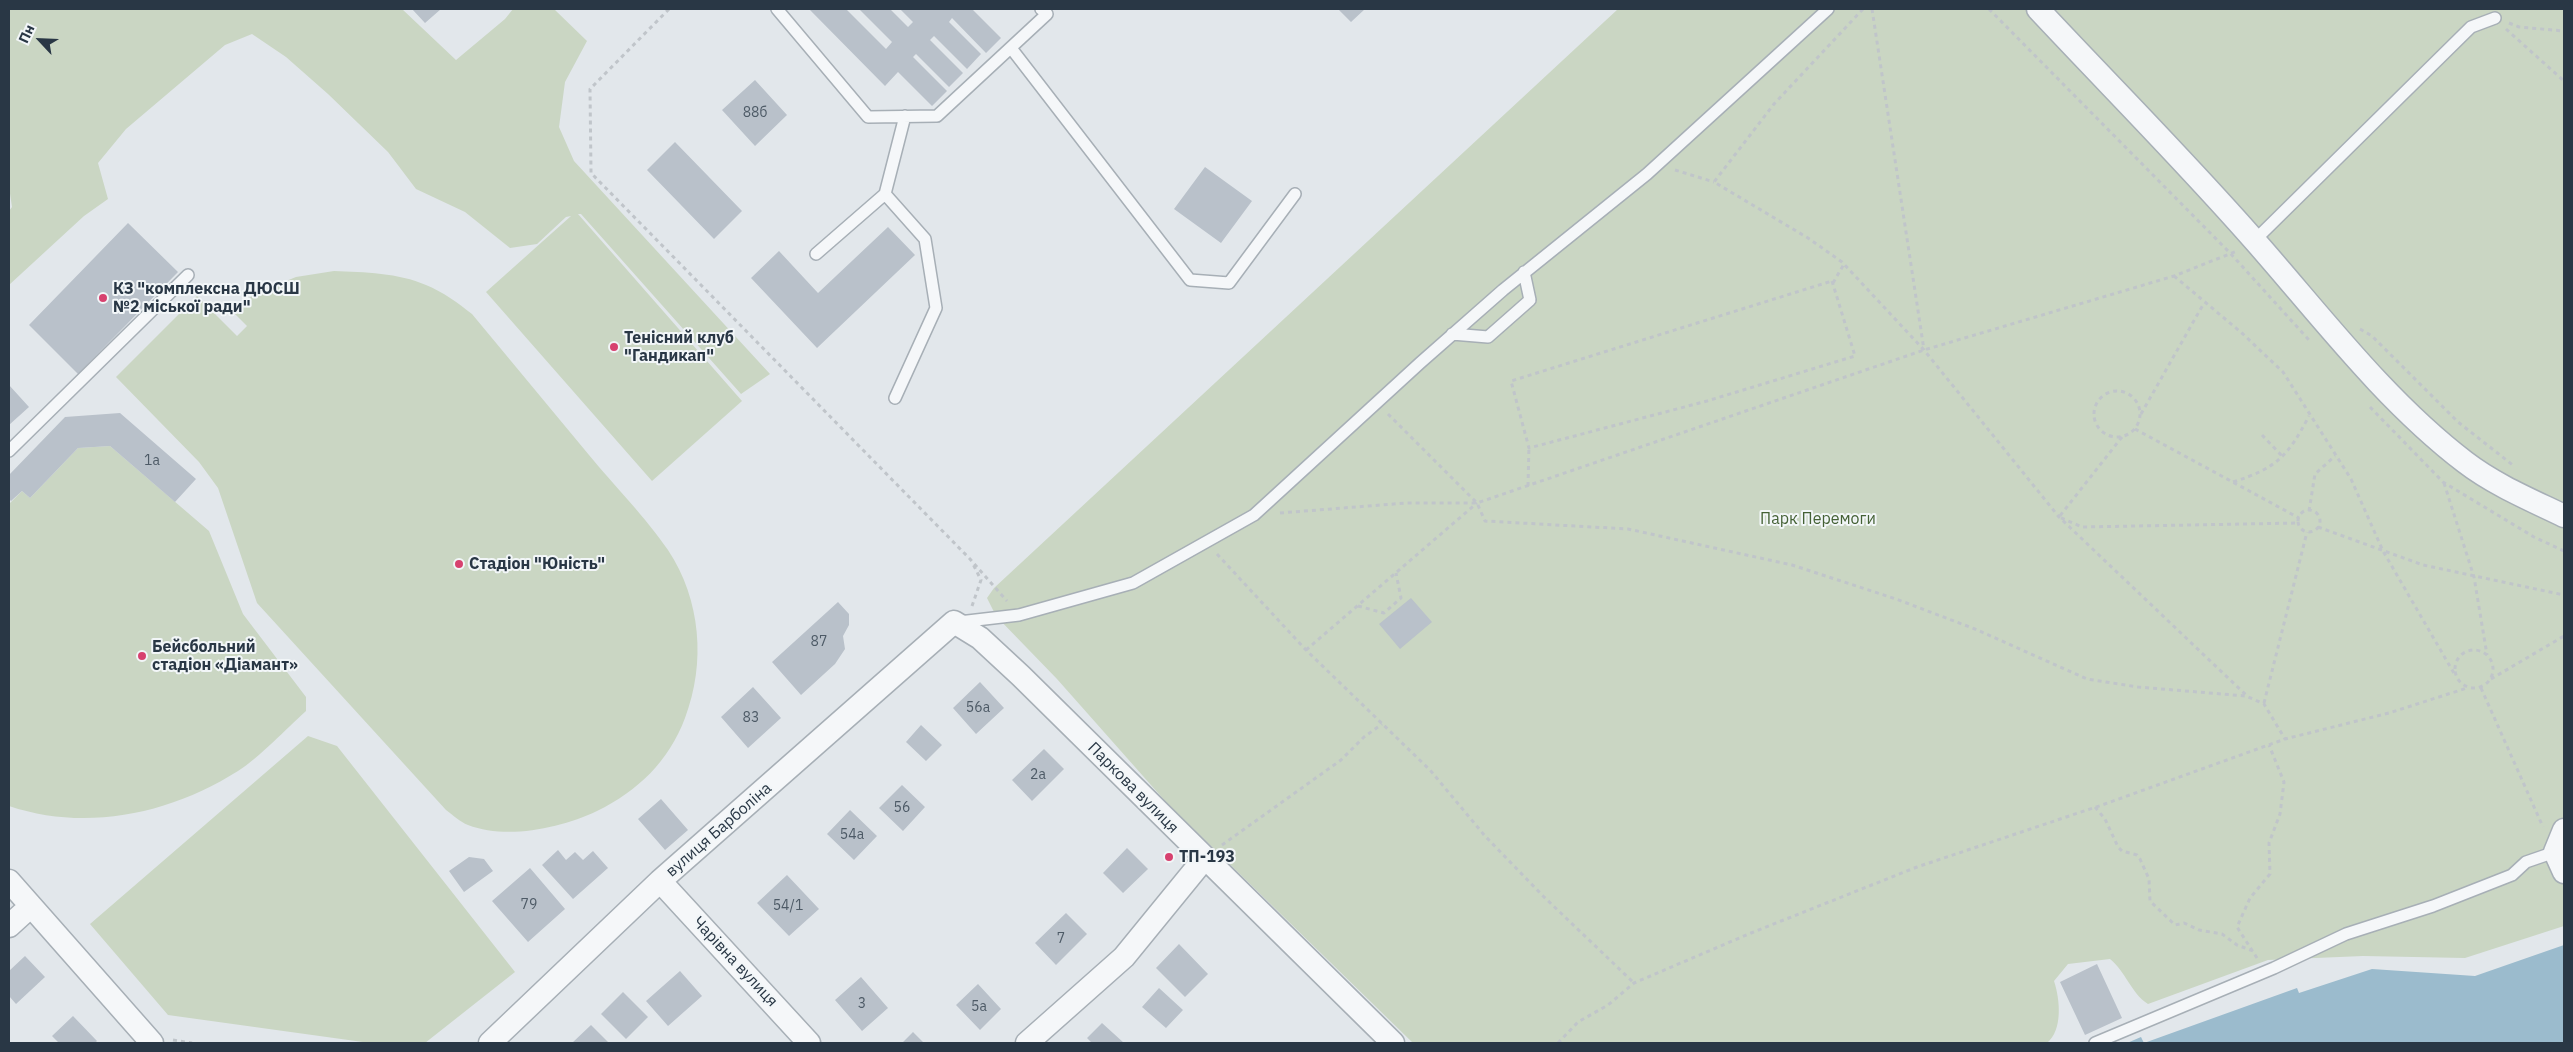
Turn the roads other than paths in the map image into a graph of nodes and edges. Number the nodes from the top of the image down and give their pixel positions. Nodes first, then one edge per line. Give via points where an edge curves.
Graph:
1 (777, 9) edge
2 (1041, 9) edge
3 (1828, 9) edge
4 (2038, 9) edge
5 (2495, 18) road end
6 (1011, 48) junction
7 (905, 116) junction
8 (885, 194) junction
9 (1295, 194) dead end
10 (2255, 240) junction
11 (816, 254) dead end
12 (1524, 272) junction
13 (188, 275) dead end
14 (1452, 334) junction
15 (895, 398) dead end
16 (9, 452) edge
17 (2564, 516) edge
18 (954, 622) junction
19 (2564, 830) edge
20 (1204, 859) junction
21 (2560, 862) edge
22 (9, 881) edge
23 (660, 881) junction
24 (31, 906) junction
25 (9, 926) edge
26 (152, 1043) edge
27 (490, 1043) edge
28 (809, 1043) edge
29 (1027, 1043) edge
30 (1393, 1043) edge
31 (2095, 1043) edge

1 - 7 lane via 868,117
2 - 6 lane via 1047,14
3 - 12 lane via 1657,164
4 - 10 street
5 - 10 lane via 2471,27
6 - 7 lane via 937,116
6 - 9 lane via 1190,280 1229,283
7 - 8 lane
8 - 11 lane
8 - 15 lane via 926,239 936,308
10 - 17 street via 2356,358 2429,432 2466,463 2507,489
12 - 14 lane
12 - 14 lane via 1530,300 1488,337
13 - 16 lane
14 - 18 lane via 1254,515 1133,583 1019,615
18 - 20 street, Паркова вулиця via 980,638 1021,676
18 - 23 street, вулиця Барболіна
19 - 21 street
20 - 29 street via 1124,957
20 - 30 street, Паркова вулиця
21 - 31 lane via 2526,862 2512,875 2433,906 2346,934 2266,972
22 - 24 street
23 - 27 street, вулиця Барболіна
23 - 28 street, Чарівна вулиця
24 - 25 street
24 - 26 street

